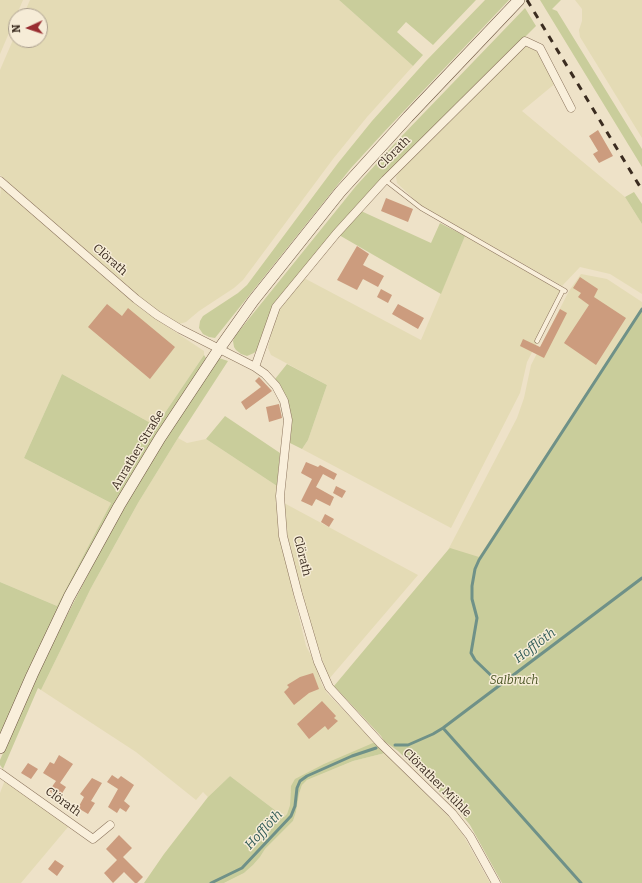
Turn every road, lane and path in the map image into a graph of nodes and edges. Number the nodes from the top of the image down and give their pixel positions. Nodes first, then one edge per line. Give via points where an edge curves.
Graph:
1 (516, 3) edge
2 (571, 108) dead end
3 (0, 180) edge
4 (385, 180) junction
5 (340, 192) joint
6 (537, 341) dead end
7 (218, 348) junction
8 (255, 367) junction
9 (379, 742) joint
10 (0, 748) edge
11 (0, 772) edge
12 (110, 824) dead end
13 (496, 883) edge

1 - 5 main road, Clörath
2 - 4 street, Clörath via 540,48 525,41
3 - 7 street, Clörath via 136,299 180,330
4 - 6 lane via 420,208 564,291
4 - 8 street, Clörath via 336,234 276,307
5 - 7 main road, Anrather Straße
7 - 8 street, Clörath
7 - 10 main road, Anrather Straße via 160,438 73,591
8 - 9 street, Clörath via 276,386 284,401 288,420 280,496 283,536 318,662 329,687
9 - 13 street, Clörather Mühle via 452,813 470,836
11 - 12 street, Clörath via 93,839

